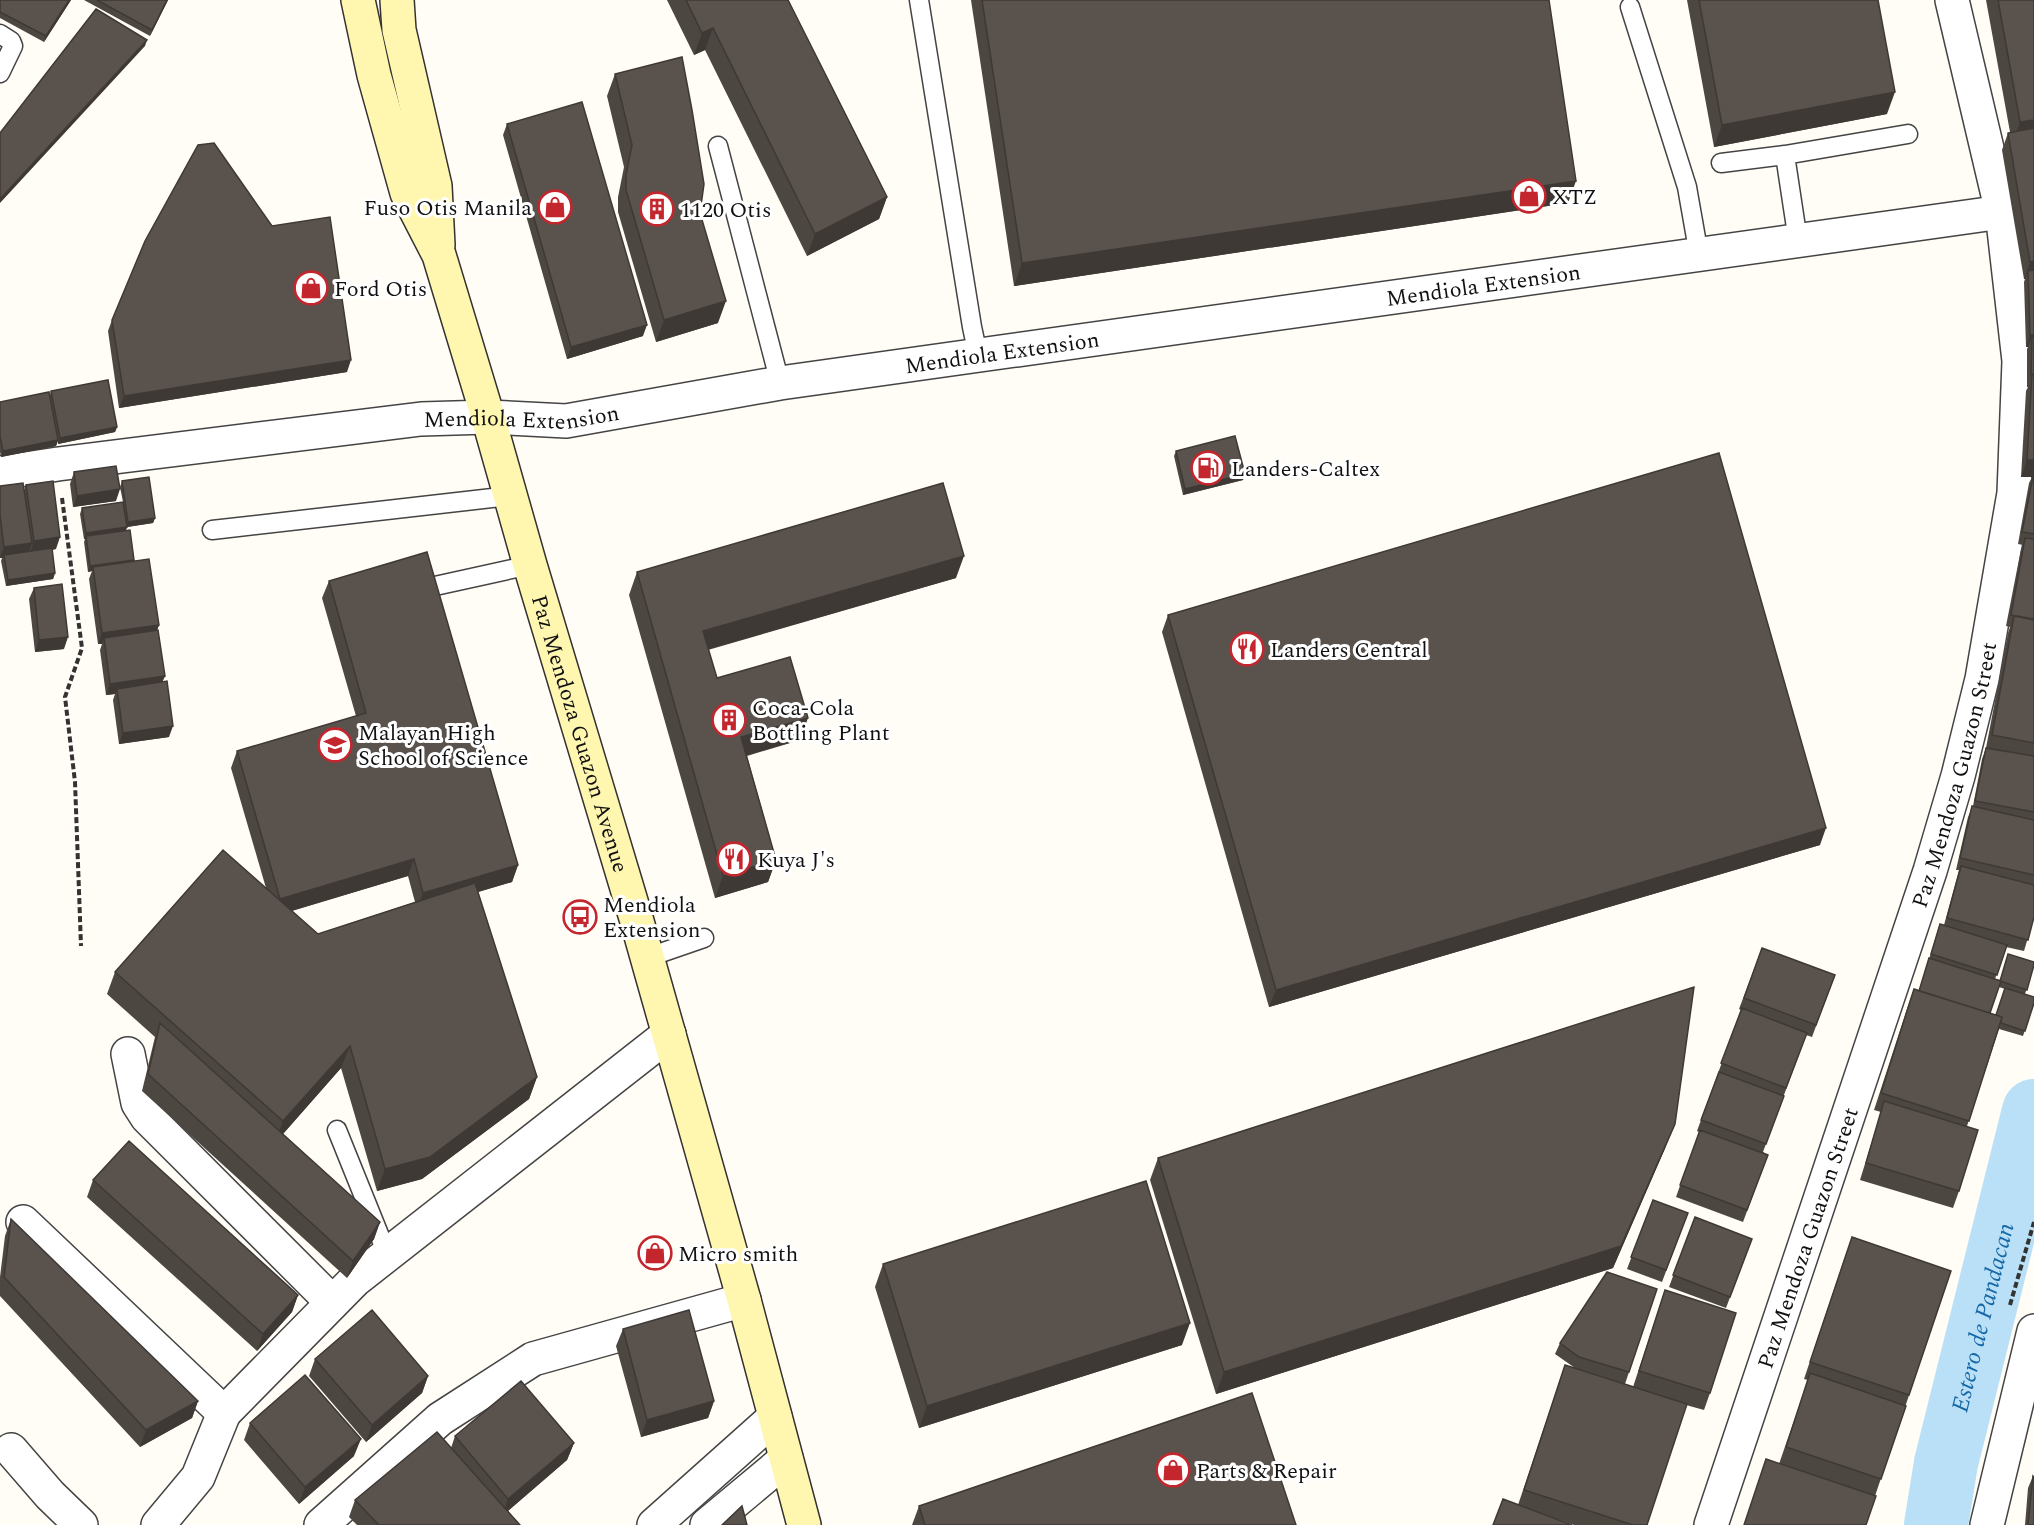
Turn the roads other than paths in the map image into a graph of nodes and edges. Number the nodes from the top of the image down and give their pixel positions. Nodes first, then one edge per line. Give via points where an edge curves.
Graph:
1 (357, 0) edge
2 (397, 0) edge
3 (919, 0) edge
4 (1952, 0) edge
5 (1630, 7) dead end
6 (0, 34) edge
7 (0, 73) edge
8 (1908, 134) dead end
9 (718, 146) dead end
10 (1785, 155) junction
11 (1721, 163) dead end
12 (2002, 212) junction
13 (1798, 241) junction
14 (439, 255) junction
15 (1699, 255) junction
16 (978, 355) junction
17 (780, 383) junction
18 (488, 417) junction
19 (0, 473) edge
20 (510, 495) junction
21 (212, 530) dead end
22 (530, 565) junction
23 (435, 586) edge
24 (704, 938) dead end
25 (646, 958) junction
26 (669, 1034) junction
27 (128, 1054) dead end
28 (337, 1130) dead end
29 (23, 1222) dead end
30 (387, 1254) junction
31 (744, 1300) junction
32 (332, 1302) junction
33 (2034, 1331) edge
34 (224, 1413) junction
35 (775, 1417) junction
36 (11, 1450) dead end
37 (786, 1459) junction
38 (48, 1510) edge
39 (81, 1525) edge
40 (158, 1525) edge
41 (321, 1525) edge
42 (654, 1525) edge
43 (707, 1525) edge
44 (804, 1525) edge
45 (1711, 1525) edge
46 (1987, 1525) edge

1 - 14 main road, Paz Mendoza Guazon Avenue via 407,193
2 - 14 main road, Paz Mendoza Guazon Avenue via 399,30 435,186
3 - 16 lane
4 - 12 street, Paz Mendoza Guazon Street
5 - 15 lane via 1687,187
6 - 7 lane via 13,46
8 - 10 lane
9 - 17 lane
10 - 11 lane
10 - 13 lane
12 - 13 street, Mendiola Extension
12 - 45 street, Paz Mendoza Guazon Street via 2019,361 2014,493 1982,679 1930,871
13 - 15 street, Mendiola Extension
14 - 18 main road, Paz Mendoza Guazon Avenue
15 - 16 street, Mendiola Extension
16 - 17 street, Mendiola Extension
17 - 18 street, Mendiola Extension via 566,421
18 - 19 street, Mendiola Extension via 421,418
18 - 20 main road, Paz Mendoza Guazon Avenue
20 - 21 lane
20 - 22 main road, Paz Mendoza Guazon Avenue
22 - 23 lane
22 - 25 main road, Paz Mendoza Guazon Avenue
24 - 25 lane
25 - 26 main road, Paz Mendoza Guazon Avenue
26 - 30 street
26 - 31 main road, Paz Mendoza Guazon Avenue
27 - 32 street via 138,1103 147,1117
28 - 30 lane
29 - 34 street
30 - 32 street
31 - 35 main road, Paz Mendoza Guazon Avenue
31 - 41 street via 533,1359 440,1419
32 - 34 street
33 - 46 street
34 - 40 street via 198,1477
35 - 37 main road, Paz Mendoza Guazon Avenue
35 - 42 street
36 - 38 street
37 - 43 street
37 - 44 main road, Paz Mendoza Guazon Avenue
38 - 39 street

